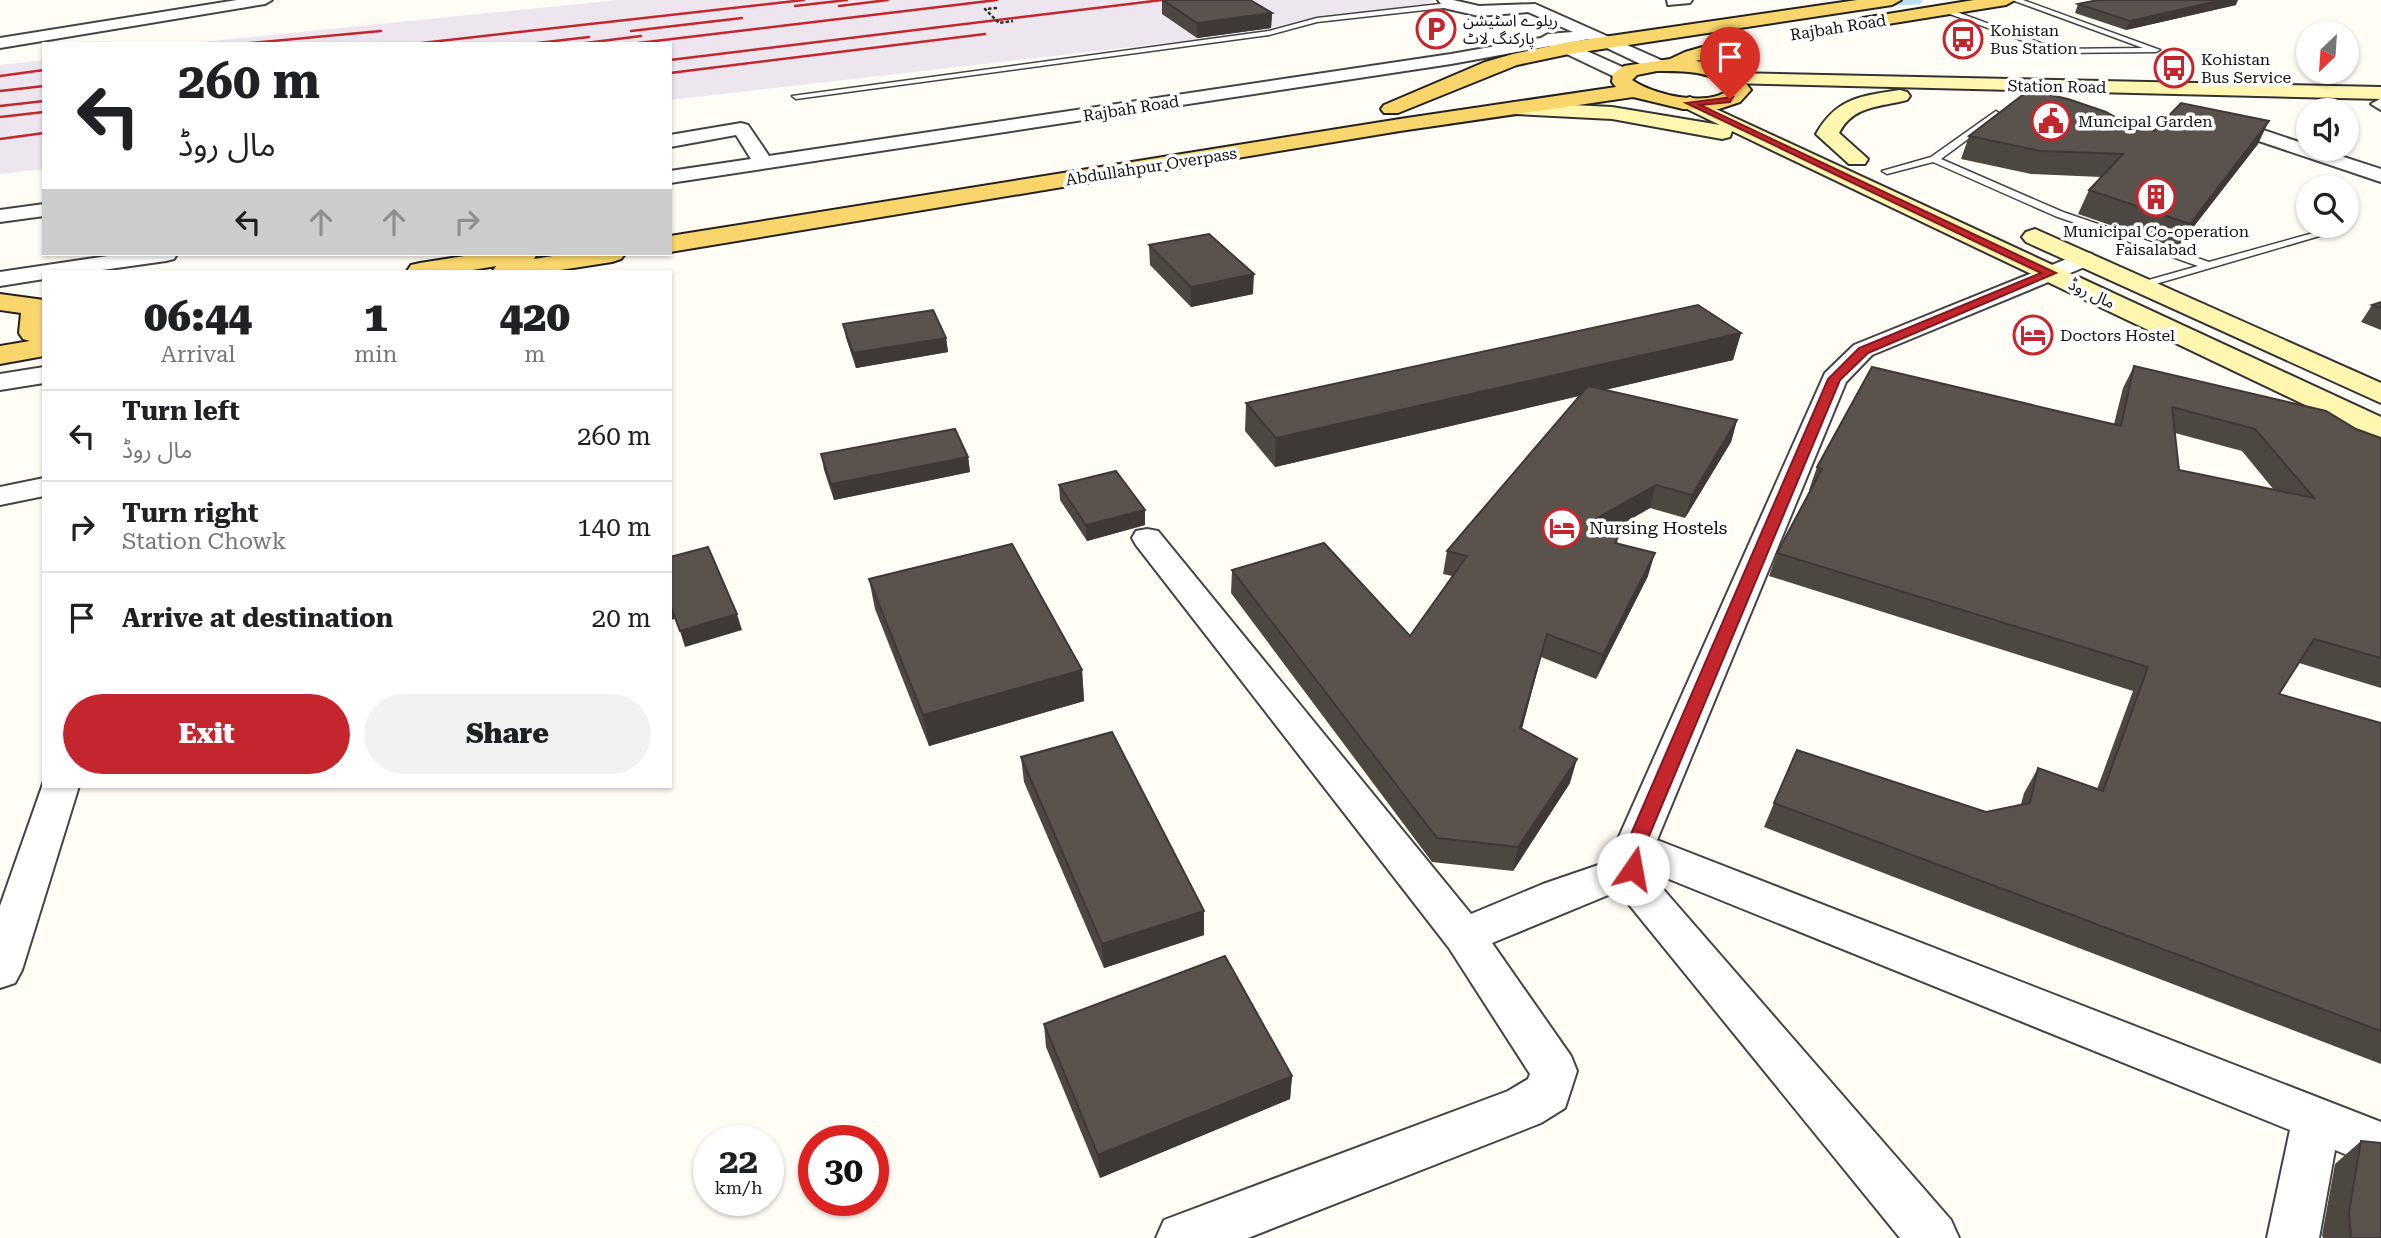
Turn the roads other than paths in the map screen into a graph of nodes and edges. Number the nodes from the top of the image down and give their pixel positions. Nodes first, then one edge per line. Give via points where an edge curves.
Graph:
1 (265, 0) edge
2 (1892, 0) edge
3 (2016, 0) edge
4 (1997, 1) edge
5 (1447, 2) edge
6 (1532, 3) edge
7 (1943, 10) junction
8 (86, 11) dead end
9 (1489, 11) junction
10 (1839, 27) dead end
11 (69, 32) junction
12 (1675, 32) junction
13 (1600, 38) junction
14 (1758, 39) dead end
15 (0, 43) edge
16 (1561, 45) junction
17 (1717, 49) junction
18 (1666, 65) junction
19 (1626, 82) junction
20 (1734, 89) junction
21 (1923, 93) junction
22 (796, 96) dead end
23 (2381, 102) edge
24 (1690, 103) junction
25 (1515, 108) junction
26 (1391, 109) junction
27 (1996, 114) edge
28 (2197, 114) edge
29 (672, 141) edge
30 (1857, 159) junction
31 (1934, 159) junction
32 (1811, 160) junction
33 (764, 163) junction
34 (1887, 171) junction
35 (2381, 176) edge
36 (672, 177) edge
37 (1923, 186) dead end
38 (42, 210) edge
39 (0, 216) edge
40 (2010, 225) dead end
41 (672, 229) edge
42 (2307, 238) edge
43 (672, 244) edge
44 (152, 256) edge
45 (596, 256) edge
46 (2084, 259) junction
47 (516, 266) edge
48 (2209, 266) junction
49 (57, 270) edge
50 (440, 270) edge
51 (42, 272) edge
52 (2051, 273) junction
53 (0, 279) edge
54 (2142, 285) junction
55 (0, 302) edge
56 (40, 325) edge
57 (0, 338) edge
58 (0, 355) edge
59 (42, 363) edge
60 (0, 371) edge
61 (42, 375) edge
62 (0, 382) edge
63 (2381, 394) edge
64 (2381, 429) edge
65 (42, 487) edge
66 (0, 496) edge
67 (1147, 538) dead end
68 (59, 788) edge
69 (1634, 858) junction
70 (1464, 936) junction
71 (0, 970) edge
72 (2317, 1118) junction
73 (2381, 1146) edge
74 (1182, 1238) edge
75 (1933, 1238) edge
76 (2293, 1238) edge

1 - 11 street
2 - 12 main road, Rajbah Road
3 - 7 lane via 2156,50 2056,51
4 - 7 main road, Rajbah Road
5 - 9 street
5 - 22 lane via 1317,20 1269,33
6 - 9 street
6 - 13 street
7 - 10 main road, Rajbah Road
8 - 11 street
9 - 16 street
11 - 15 street
12 - 13 main road, Rajbah Road
12 - 17 main road
13 - 16 main road, Rajbah Road
13 - 18 street
14 - 17 main road
16 - 19 street
16 - 26 main road, Rajbah Road via 1492,66
16 - 33 street, Rajbah Road
17 - 18 main road
18 - 19 main road via 1631,70
18 - 20 main road via 1708,70
19 - 24 main road via 1658,99
19 - 25 main road, Abdullahpur Overpass
19 - 26 main road, Abdullahpur Overpass via 1579,83
20 - 21 main road, Station Road
20 - 23 main road, Station Road
20 - 24 main road
20 - 30 main road
21 - 23 main road, Station Road
21 - 30 main road via 1860,103 1834,118 1827,134
24 - 32 main road, مال روڈ
25 - 32 main road via 1620,114 1716,130
25 - 43 main road, Abdullahpur Overpass
26 - 41 main road, Abdullahpur Overpass
27 - 31 lane
28 - 35 street
29 - 33 street via 741,129
30 - 34 main road
31 - 34 lane
31 - 48 lane via 2059,214
32 - 52 main road, مال روڈ
33 - 36 street, Rajbah Road
34 - 37 main road
38 - 39 street
40 - 46 main road, مال روڈ
42 - 48 lane
44 - 49 street
45 - 47 main road
46 - 52 street
46 - 54 main road, مال روڈ
47 - 50 main road
48 - 54 lane
51 - 53 street
52 - 64 main road, مال روڈ
52 - 69 street via 1863,350 1835,379
54 - 63 main road, مال روڈ
55 - 56 main road
56 - 57 main road
56 - 58 main road
59 - 60 main road
61 - 62 street
65 - 66 street
67 - 70 street
68 - 71 street
69 - 70 street
69 - 72 street
69 - 75 street via 1637,887
70 - 74 street via 1553,1071 1548,1093 1524,1107
72 - 73 street
72 - 76 street

